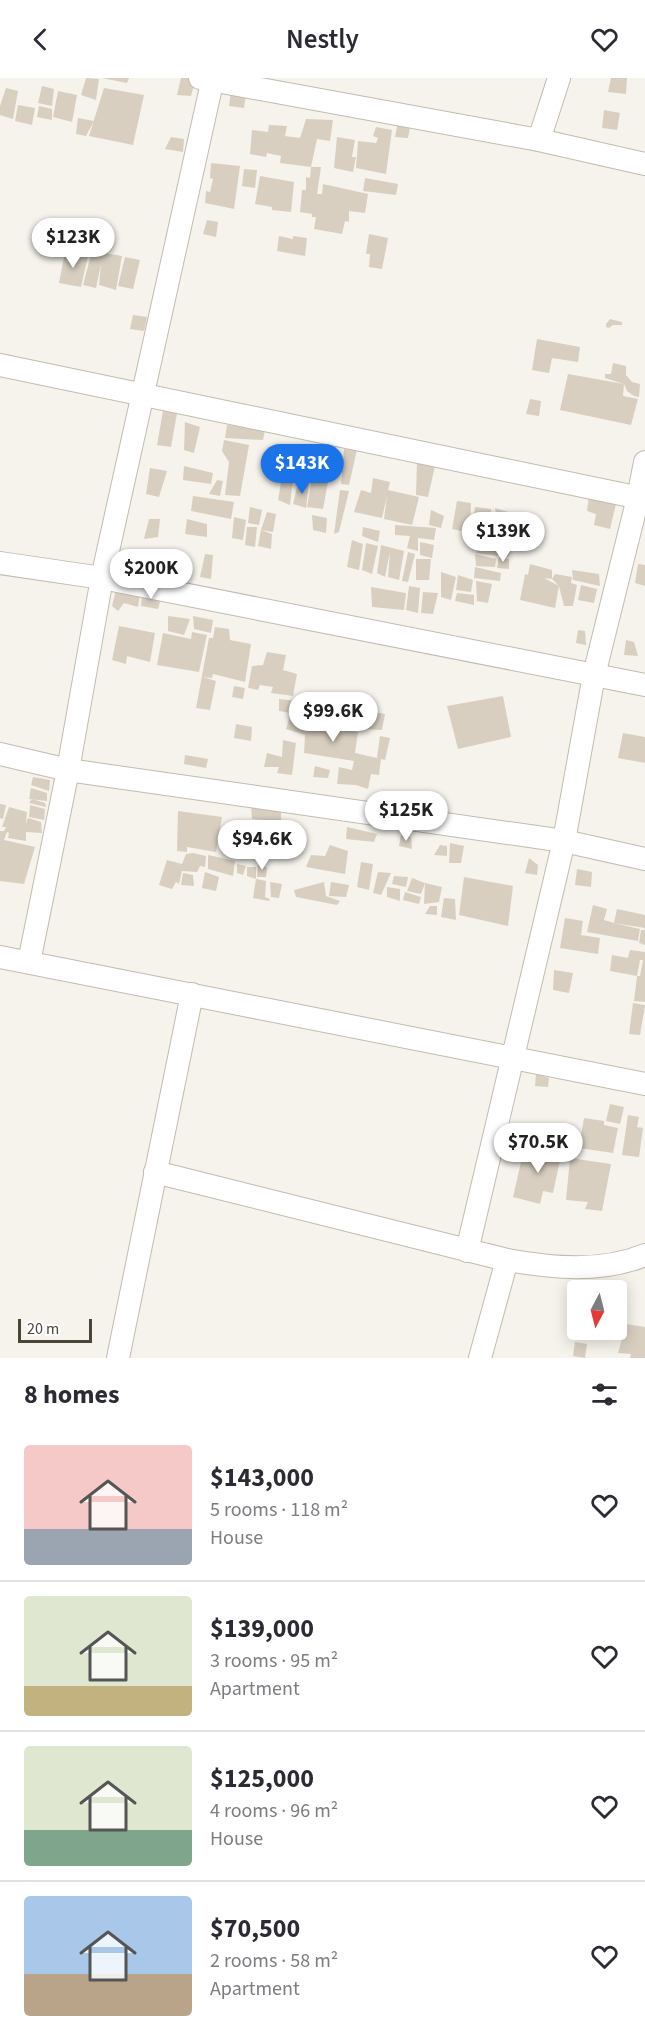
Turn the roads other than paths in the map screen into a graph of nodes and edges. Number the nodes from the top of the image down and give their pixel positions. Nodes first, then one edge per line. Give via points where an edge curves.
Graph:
1 (558, 78) edge
2 (208, 79) edge
3 (538, 140) junction
4 (645, 164) edge
5 (0, 365) edge
6 (144, 396) junction
7 (645, 462) edge
8 (642, 498) edge
9 (0, 563) edge
10 (102, 578) junction
11 (594, 675) junction
12 (645, 685) edge
13 (0, 754) edge
14 (68, 770) junction
15 (564, 842) junction
16 (645, 859) edge
17 (0, 957) edge
18 (29, 962) junction
19 (192, 994) junction
20 (514, 1057) junction
21 (645, 1084) edge
22 (155, 1173) junction
23 (467, 1251) junction
24 (645, 1255) edge
25 (507, 1260) junction
26 (118, 1358) edge
27 (480, 1358) edge

1 - 3 street
2 - 3 street
2 - 6 street
3 - 4 street
5 - 6 street
6 - 8 street
6 - 10 street
7 - 8 street
8 - 11 street
9 - 10 street
10 - 11 street
10 - 14 street
11 - 12 street
11 - 15 street
13 - 14 street
14 - 15 street
14 - 18 street
15 - 16 street
15 - 20 street
17 - 18 street
18 - 19 street
19 - 20 street
19 - 22 street
20 - 21 street
20 - 23 street
22 - 23 street
22 - 26 street
23 - 25 street
24 - 25 street via 595,1266 551,1268
25 - 27 street

